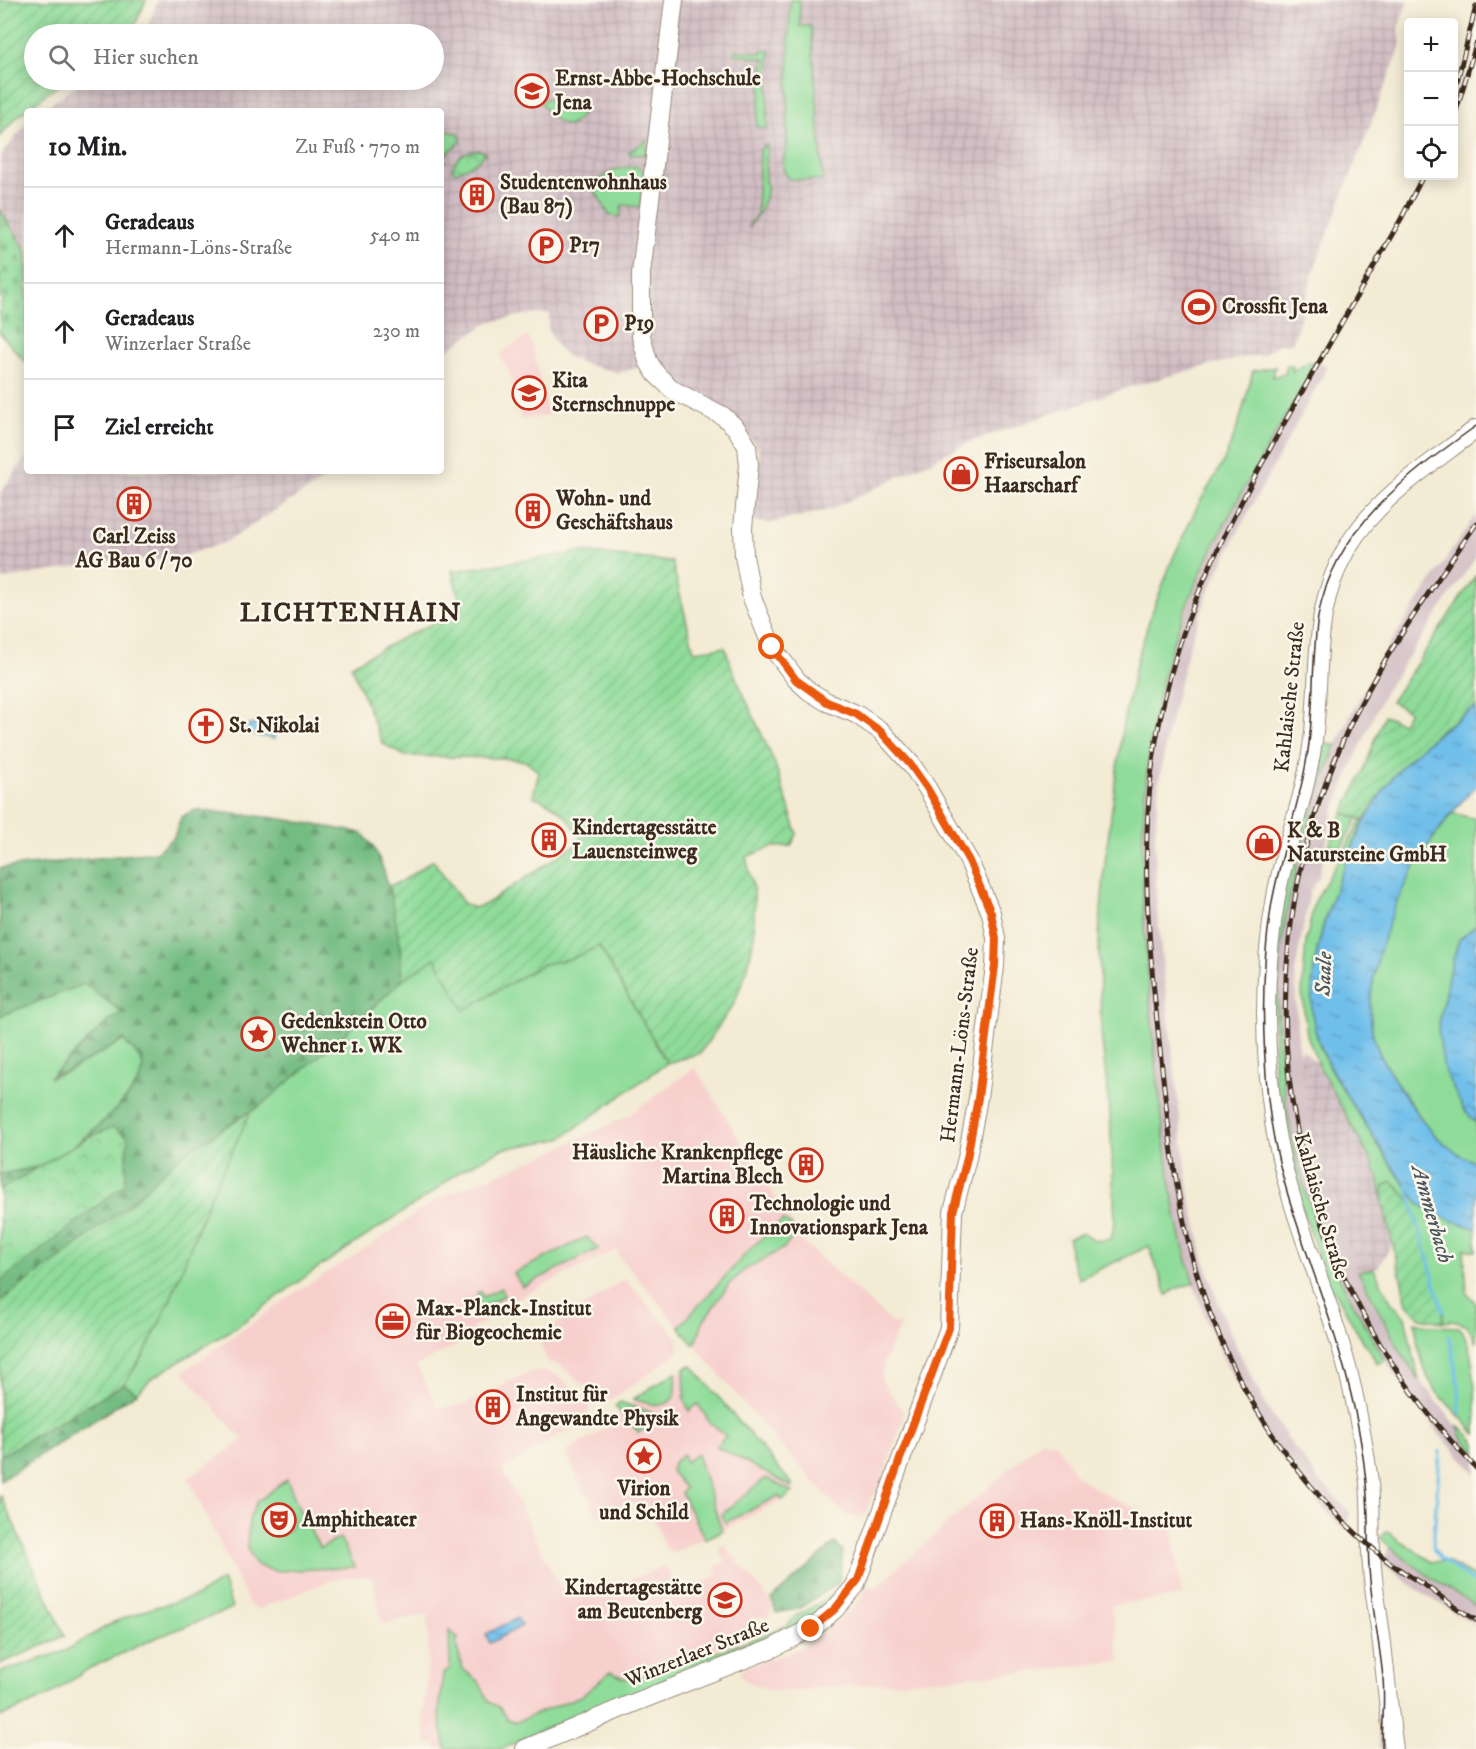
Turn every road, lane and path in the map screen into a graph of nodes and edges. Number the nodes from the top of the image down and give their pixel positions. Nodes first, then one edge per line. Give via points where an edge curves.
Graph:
1 (674, 0) edge
2 (1476, 429) edge
3 (948, 1332) joint
4 (525, 1749) edge
5 (1394, 1749) edge

1 - 3 main road, Hermann-Löns-Straße via 640,290 643,345 651,367 667,386 714,410 736,428 747,446 744,556 752,597 772,647 796,680 880,731 910,764 969,861 991,913 996,938 995,966 978,1098 953,1212
2 - 5 main road, Kahlaische Straße via 1374,512 1347,549 1332,580 1317,652 1313,741 1270,936 1266,1021 1275,1125 1293,1205 1341,1342 1355,1402 1369,1484 1372,1570
3 - 4 main road, Winzerlaer Straße via 858,1580 835,1609 811,1629 773,1648

